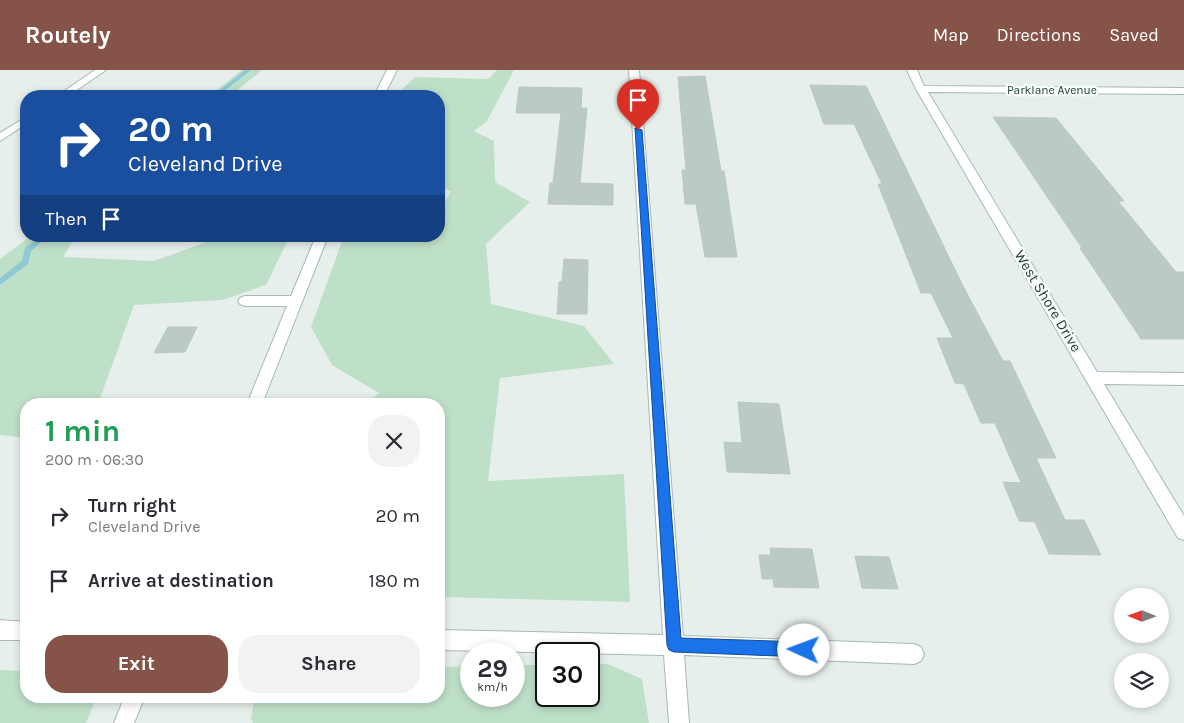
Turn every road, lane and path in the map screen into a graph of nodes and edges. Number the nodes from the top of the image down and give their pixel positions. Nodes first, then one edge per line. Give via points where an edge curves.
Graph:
1 (101, 70) edge
2 (392, 70) edge
3 (634, 70) edge
4 (912, 70) edge
5 (921, 89) junction
6 (71, 90) edge
7 (382, 90) edge
8 (1184, 91) edge
9 (20, 124) edge
10 (0, 138) edge
11 (320, 242) edge
12 (245, 301) dead end
13 (296, 301) junction
14 (1094, 378) junction
15 (1184, 379) edge
16 (256, 398) edge
17 (1184, 532) edge
18 (0, 630) edge
19 (20, 631) edge
20 (445, 640) edge
21 (674, 645) junction
22 (914, 654) dead end
23 (131, 703) edge
24 (124, 723) edge
25 (680, 723) edge

1 - 6 street
2 - 7 street
3 - 21 street
4 - 5 street, West Shore Drive
5 - 8 street, Parklane Avenue
5 - 14 street, West Shore Drive
9 - 10 street
11 - 13 street
12 - 13 street
13 - 16 street
14 - 15 street
14 - 17 street, West Shore Drive
18 - 19 street
20 - 21 street
21 - 22 street
21 - 25 street
23 - 24 street

